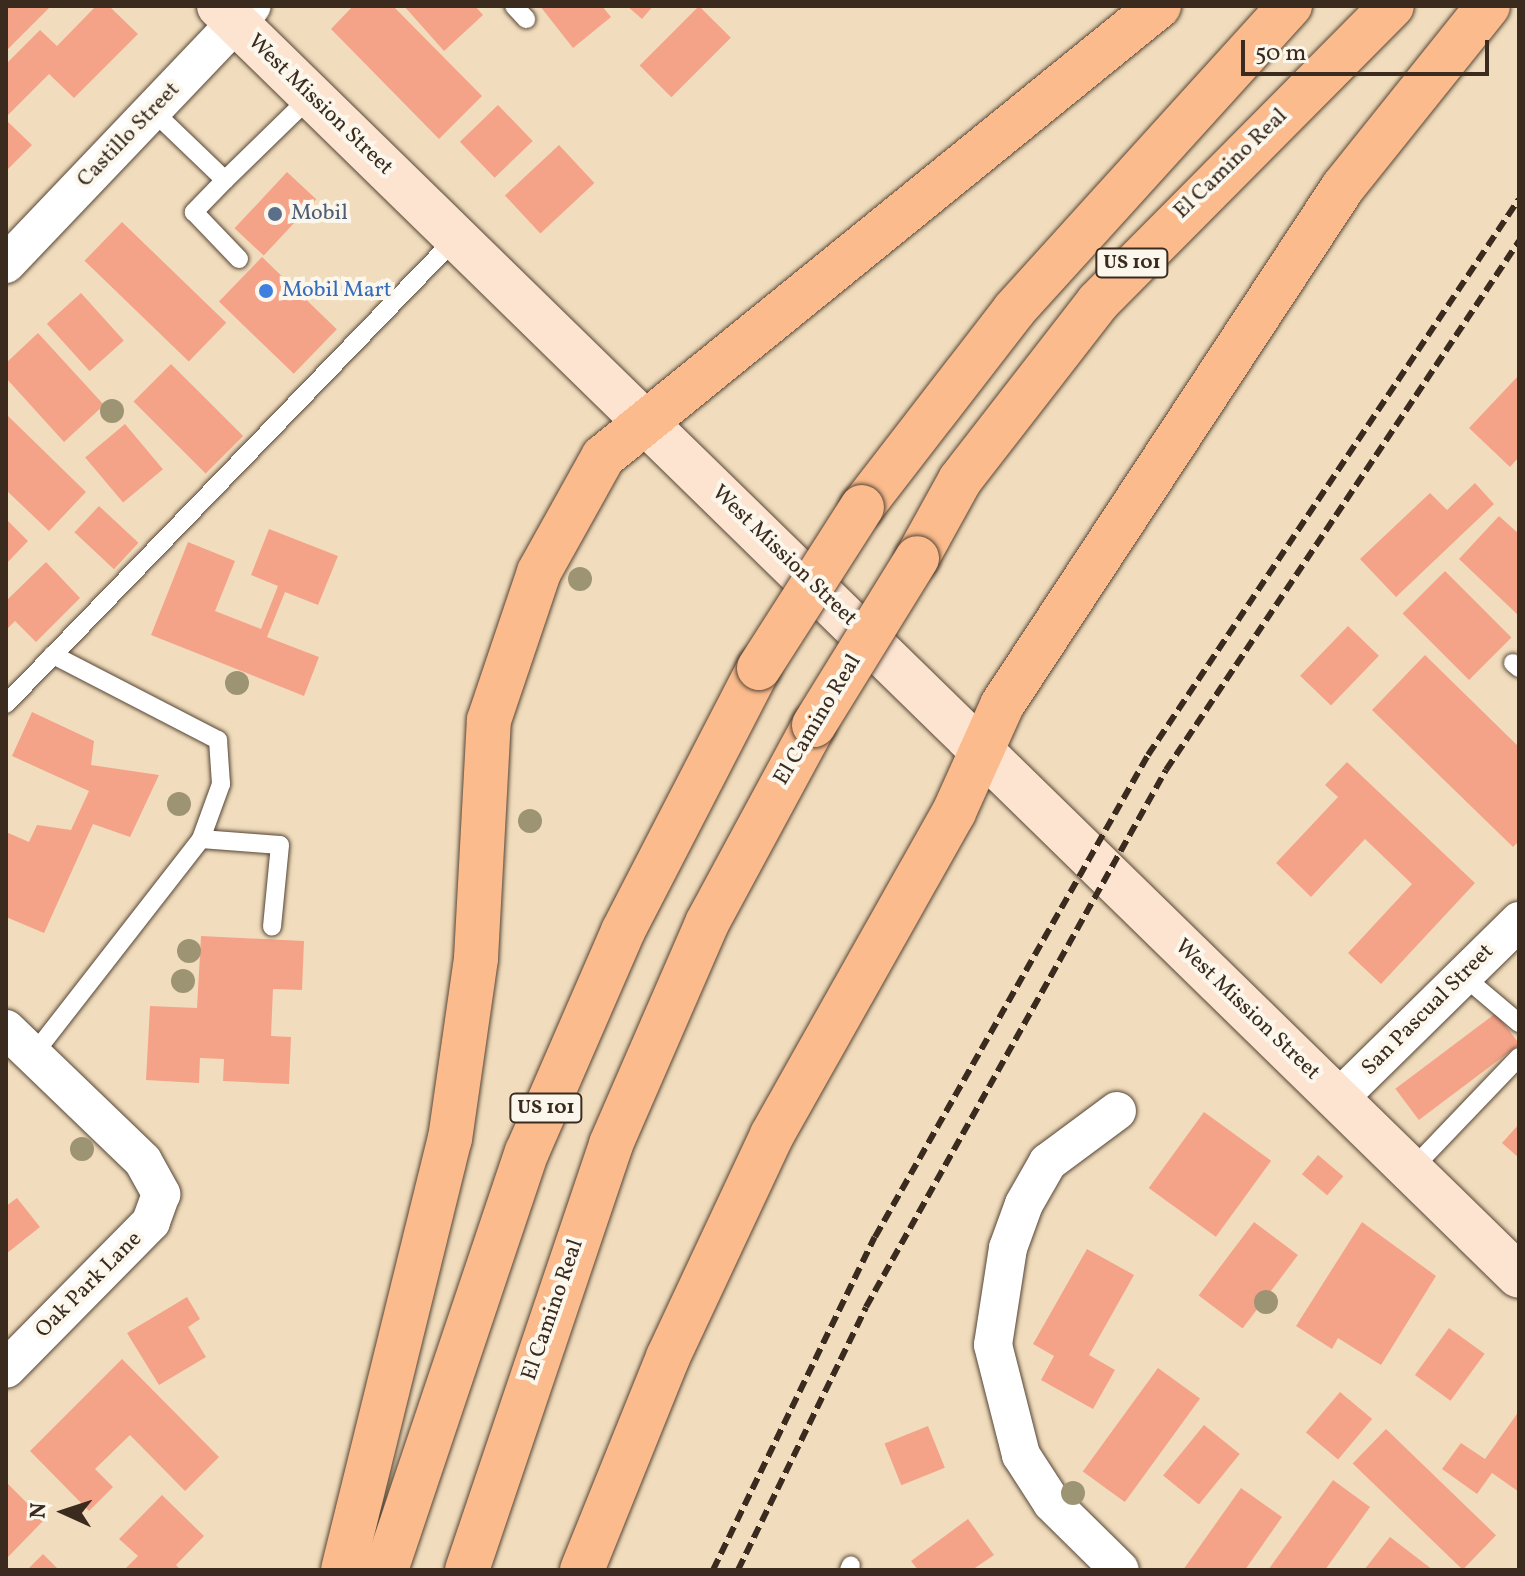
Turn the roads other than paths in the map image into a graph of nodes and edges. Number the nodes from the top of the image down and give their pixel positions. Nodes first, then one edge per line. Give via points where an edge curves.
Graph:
1 (1159, 6) edge
2 (1290, 6) edge
3 (1392, 6) edge
4 (1488, 6) edge
5 (236, 11) edge
6 (311, 96) junction
7 (152, 110) junction
8 (225, 180) junction
9 (456, 238) junction
10 (239, 259) dead end
11 (6, 264) edge
12 (646, 421) junction
13 (53, 655) junction
14 (6, 704) edge
15 (983, 753) junction
16 (201, 839) junction
17 (1519, 921) edge
18 (272, 927) dead end
19 (1461, 974) junction
20 (1519, 1023) edge
21 (6, 1029) edge
22 (33, 1055) junction
23 (1519, 1057) edge
24 (1338, 1099) junction
25 (1117, 1111) dead end
26 (1412, 1169) junction
27 (1519, 1276) edge
28 (6, 1369) edge
29 (343, 1570) edge
30 (386, 1570) edge
31 (467, 1570) edge
32 (582, 1570) edge
33 (1120, 1570) edge

1 - 12 highway
2 - 30 highway, US 101, bridge via 1014,310 862,507 759,668 623,931 527,1152
3 - 31 highway, El Camino Real / US 101, bridge via 1098,302 960,480 814,725 707,923 611,1144
4 - 15 highway via 1343,187 1177,429 1002,705
5 - 6 main road, West Mission Street
5 - 7 street, Castillo Street
6 - 8 lane
6 - 9 main road, West Mission Street
7 - 8 lane
7 - 11 street, Castillo Street
8 - 10 lane via 194,212
9 - 12 main road, West Mission Street via 571,357
9 - 13 lane
12 - 15 main road, West Mission Street
12 - 29 highway via 603,457 539,572 507,650 487,735 466,1054
13 - 14 lane
13 - 16 lane via 218,740 221,784
15 - 24 main road, West Mission Street
15 - 32 highway via 772,1135 668,1357
16 - 18 lane via 280,845
16 - 22 lane
17 - 19 street, San Pascual Street
19 - 20 lane
19 - 24 street, San Pascual Street
21 - 22 street
22 - 28 street, Oak Park Lane via 143,1161 161,1194 151,1222
23 - 26 lane
24 - 26 main road, West Mission Street
25 - 33 street via 1048,1162 1024,1204 1008,1248 993,1345 1021,1455 1052,1503
26 - 27 main road, West Mission Street

